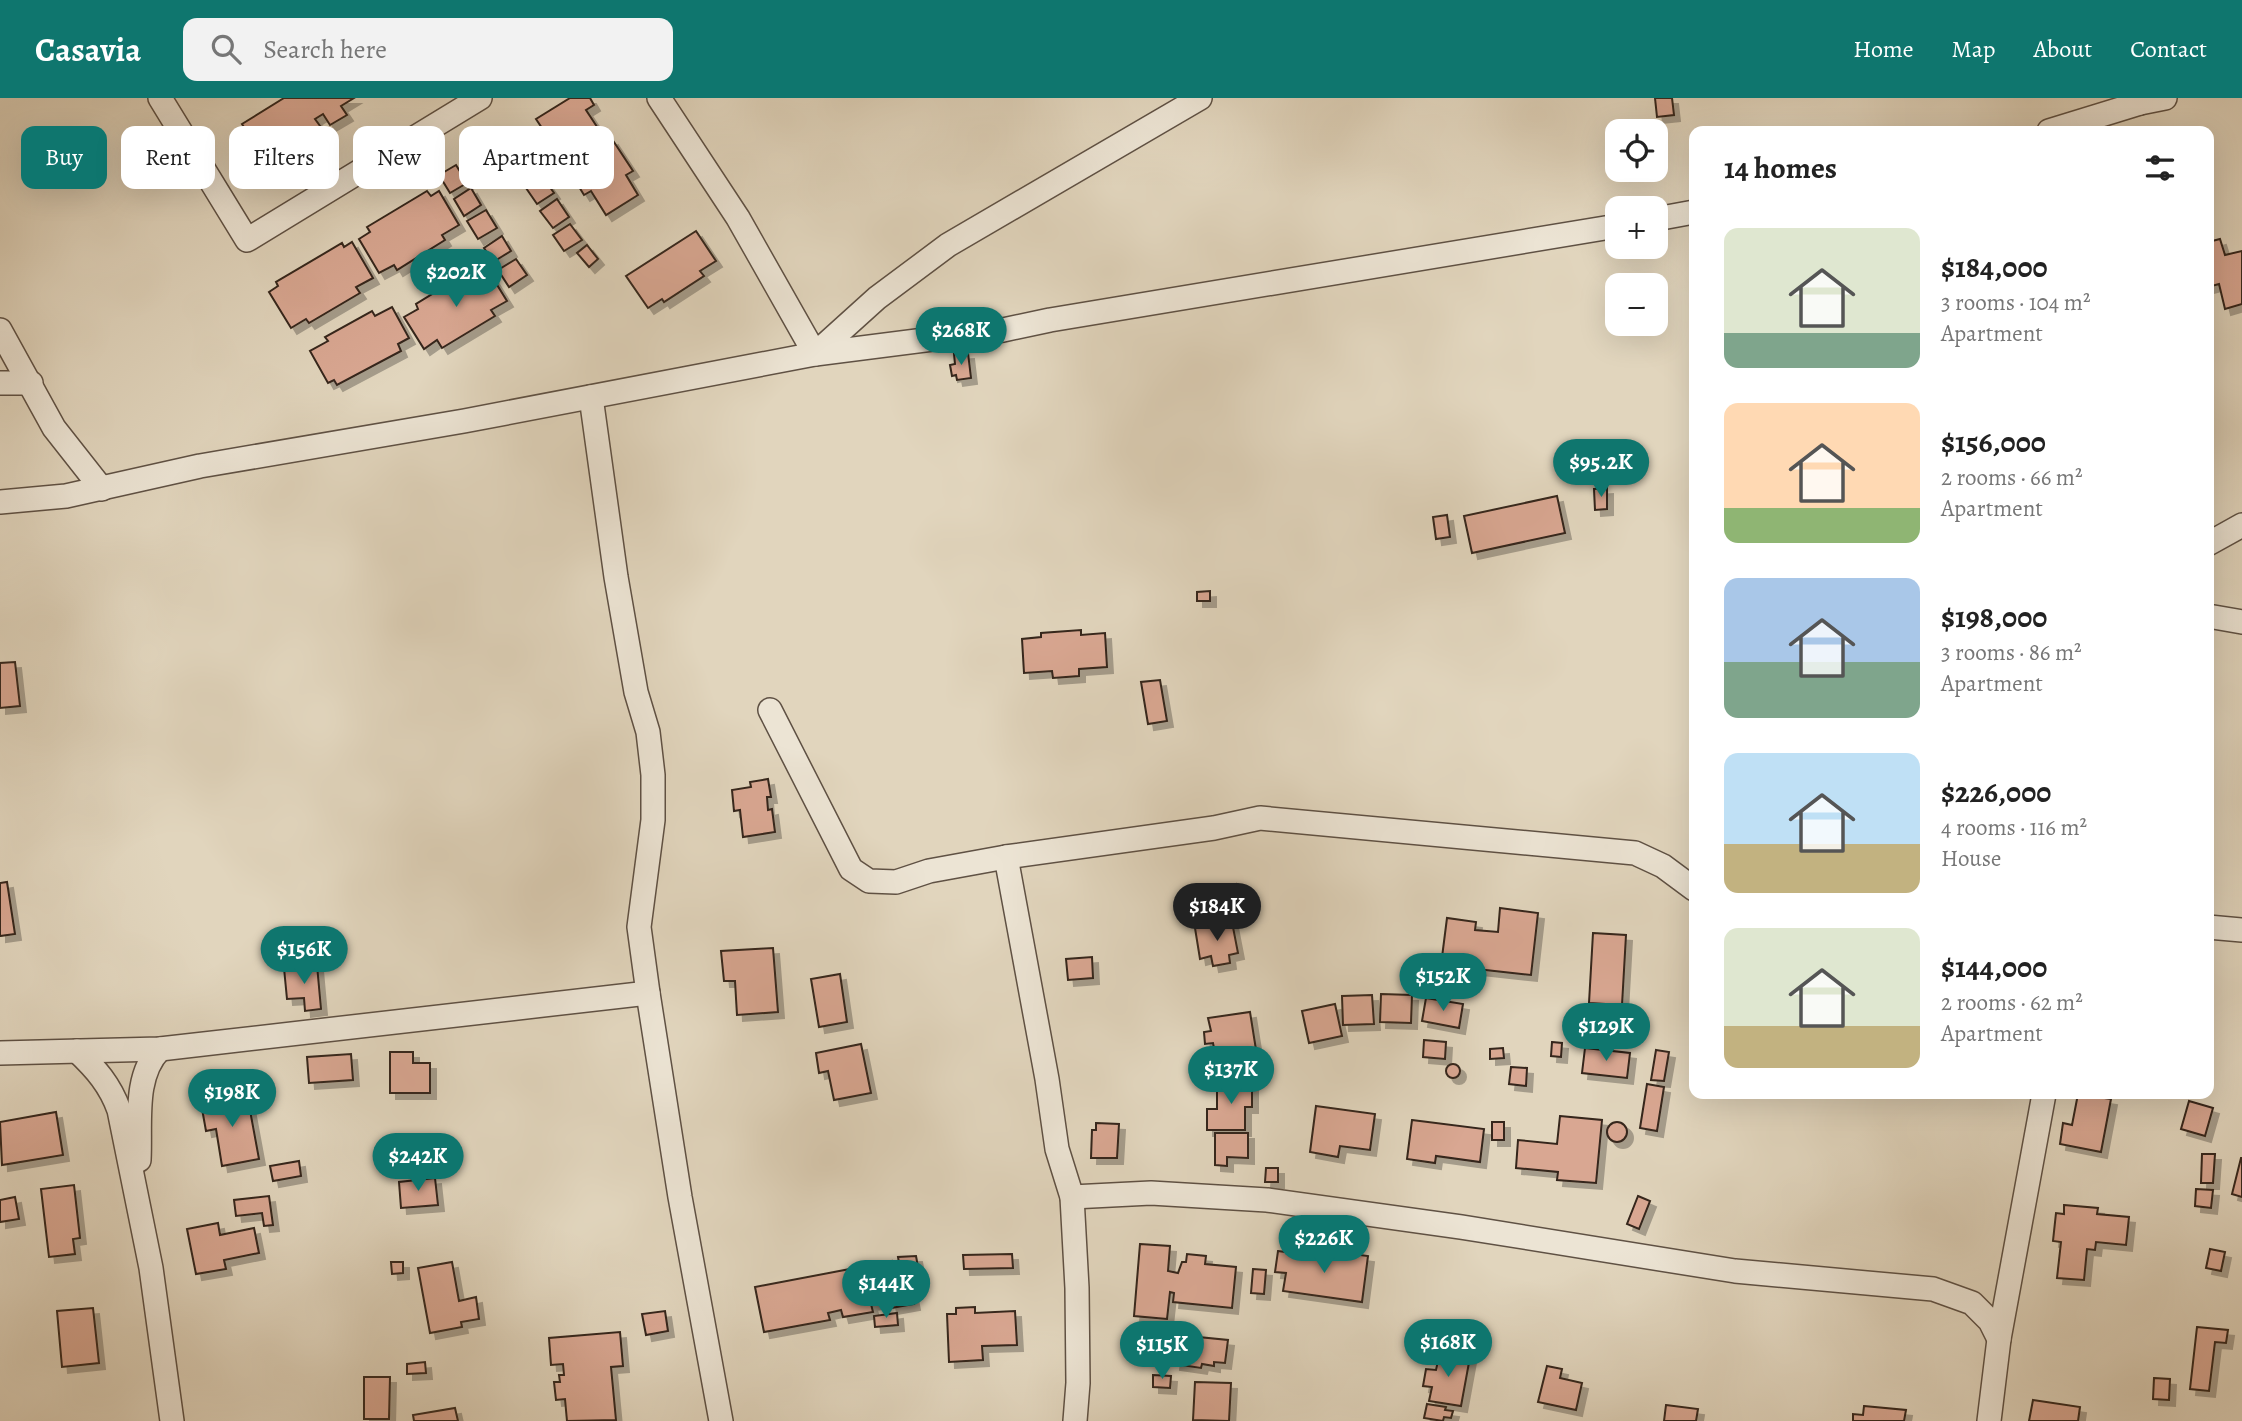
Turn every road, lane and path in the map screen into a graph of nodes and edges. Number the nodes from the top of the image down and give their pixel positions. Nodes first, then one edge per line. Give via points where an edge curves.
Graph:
1 (160, 98) edge
2 (480, 98) edge
3 (659, 98) edge
4 (1200, 98) edge
5 (2165, 98) edge
6 (2141, 101) edge
7 (2064, 126) edge
8 (1689, 213) edge
9 (1668, 217) edge
10 (1605, 228) edge
11 (0, 330) edge
12 (815, 354) junction
13 (0, 383) edge
14 (31, 383) junction
15 (591, 397) junction
16 (102, 489) junction
17 (0, 502) edge
18 (2242, 525) edge
19 (2214, 541) edge
20 (2214, 617) edge
21 (2242, 622) edge
22 (770, 710) dead end
23 (1006, 857) junction
24 (1689, 885) edge
25 (2214, 928) edge
26 (2242, 930) edge
27 (648, 993) junction
28 (160, 1049) junction
29 (77, 1051) junction
30 (0, 1053) edge
31 (2042, 1099) edge
32 (136, 1188) junction
33 (1072, 1197) junction
34 (1999, 1339) junction
35 (172, 1421) edge
36 (721, 1421) edge
37 (1075, 1421) edge
38 (1989, 1421) edge

1 - 2 street via 247,240
3 - 12 street via 738,218
4 - 12 street via 948,246 877,298
5 - 6 street
6 - 7 street
8 - 9 street
10 - 12 street via 1003,330
11 - 14 street
12 - 15 street
13 - 14 street
14 - 16 street via 54,428
15 - 16 street via 200,466
15 - 27 street via 616,577 653,775 653,820 639,927
16 - 17 street
18 - 19 street
20 - 21 street
22 - 23 street via 851,869 869,881 896,882
23 - 24 street via 1261,818 1635,853
23 - 33 street via 1056,1149
25 - 26 street
27 - 28 street
27 - 36 street
28 - 29 street
28 - 32 street via 144,1075
29 - 30 street
29 - 32 street via 113,1092
31 - 34 street
32 - 35 street
33 - 34 street via 1151,1193 1268,1200 1735,1271 1933,1289 1972,1303 1990,1321
33 - 37 street via 1077,1288
34 - 38 street

